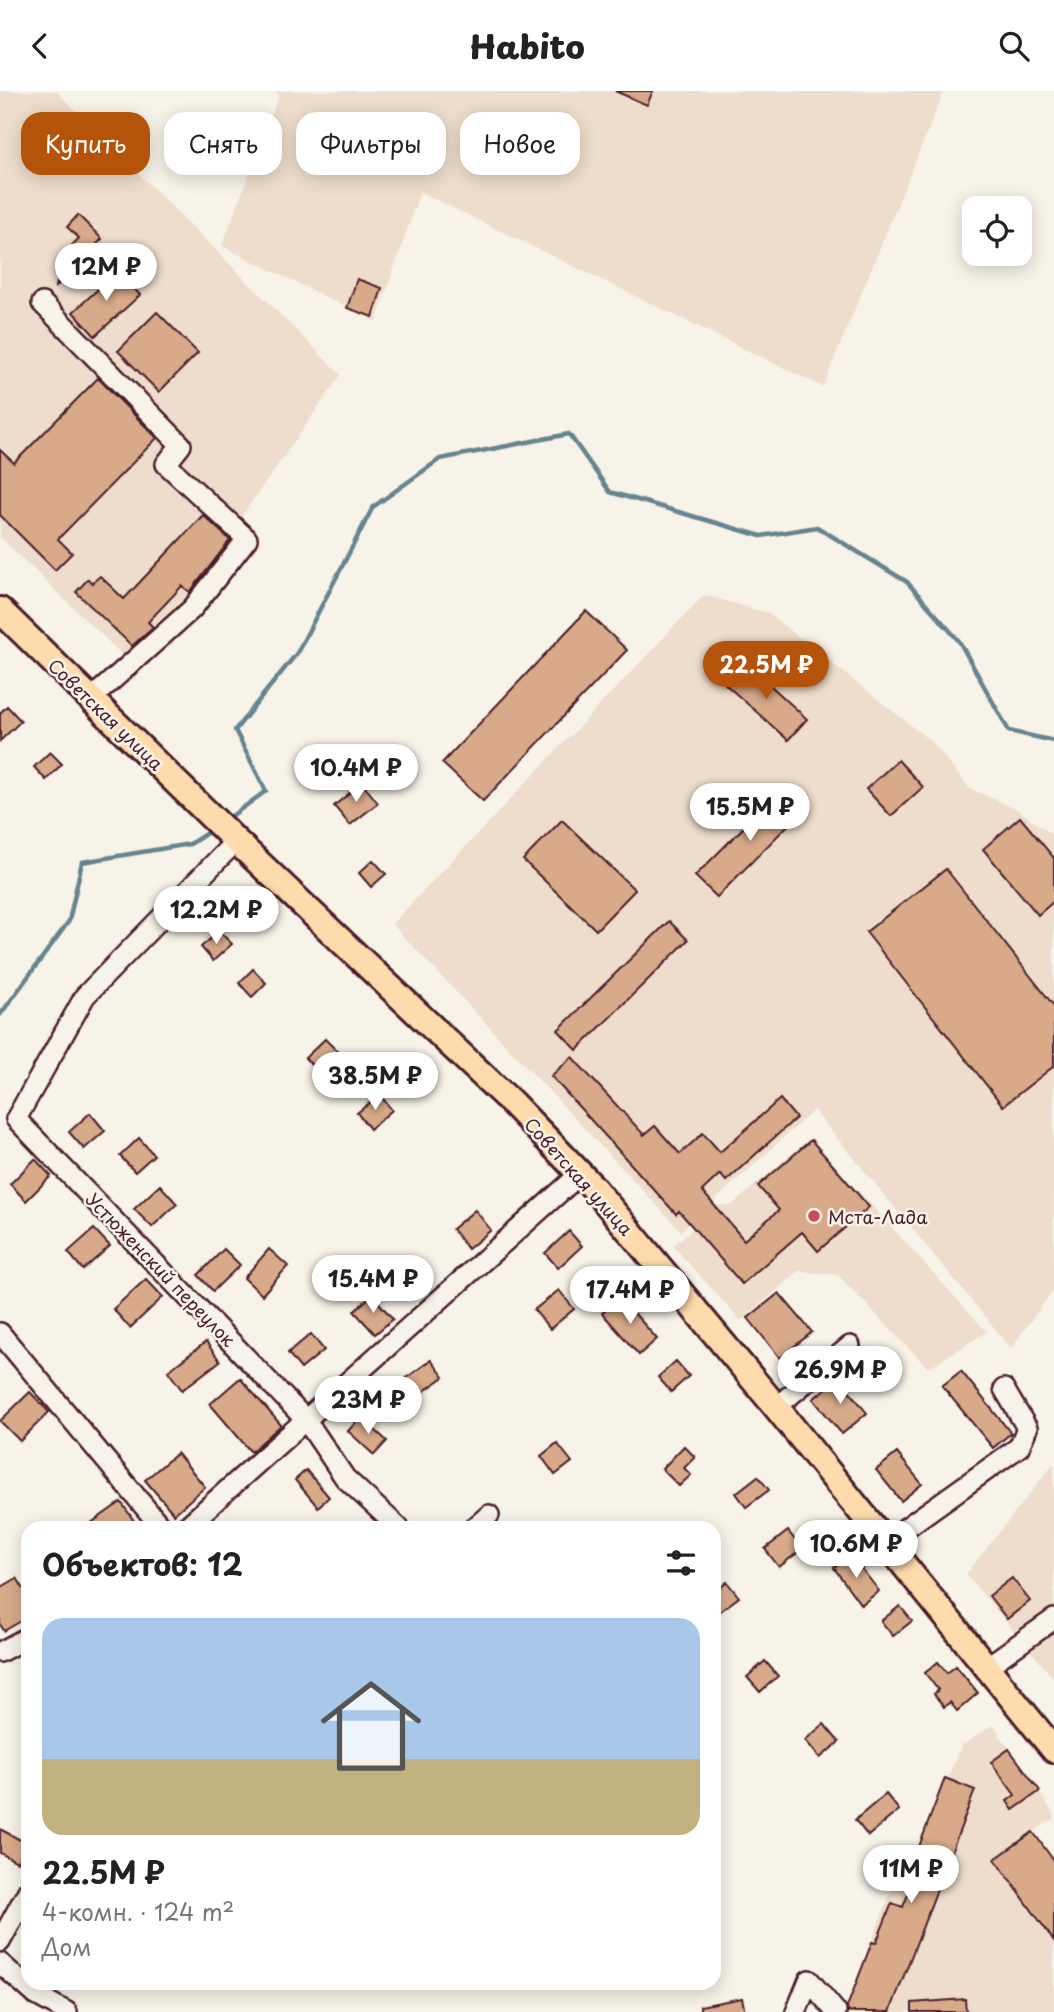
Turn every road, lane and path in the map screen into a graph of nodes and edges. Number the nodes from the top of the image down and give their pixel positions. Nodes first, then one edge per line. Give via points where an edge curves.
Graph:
1 (42, 303) dead end
2 (0, 610) edge
3 (91, 699) junction
4 (225, 830) junction
5 (580, 1174) junction
6 (0, 1332) edge
7 (850, 1346) dead end
8 (1004, 1389) dead end
9 (776, 1407) junction
10 (306, 1420) junction
11 (489, 1515) dead end
12 (156, 1521) edge
13 (193, 1521) edge
14 (391, 1521) edge
15 (482, 1521) edge
16 (887, 1542) junction
17 (1054, 1619) edge
18 (21, 1647) edge
19 (0, 1652) edge
20 (988, 1666) junction
21 (1054, 1750) edge
22 (21, 1904) edge
23 (0, 1942) edge
24 (0, 1963) edge
25 (21, 1982) edge
26 (30, 1990) edge
27 (67, 2012) edge
28 (796, 2012) edge
29 (836, 2012) edge

1 - 3 street via 181,445 166,464 247,539 192,609
2 - 3 main road, Советская улица
3 - 4 main road, Советская улица
4 - 5 main road, Советская улица via 512,1103
4 - 10 street, Устюженский переулок via 85,996 16,1119
5 - 9 main road, Советская улица
5 - 10 street
6 - 12 street
7 - 9 street
8 - 16 street via 1027,1428 1018,1447
9 - 16 main road, Советская улица
10 - 13 street
10 - 14 street, Устюженский переулок via 345,1478
11 - 15 street
16 - 20 main road, Советская улица
17 - 20 street
18 - 19 street
20 - 21 main road, Советская улица
22 - 23 street
24 - 25 street
26 - 27 street
28 - 29 street via 809,1980

